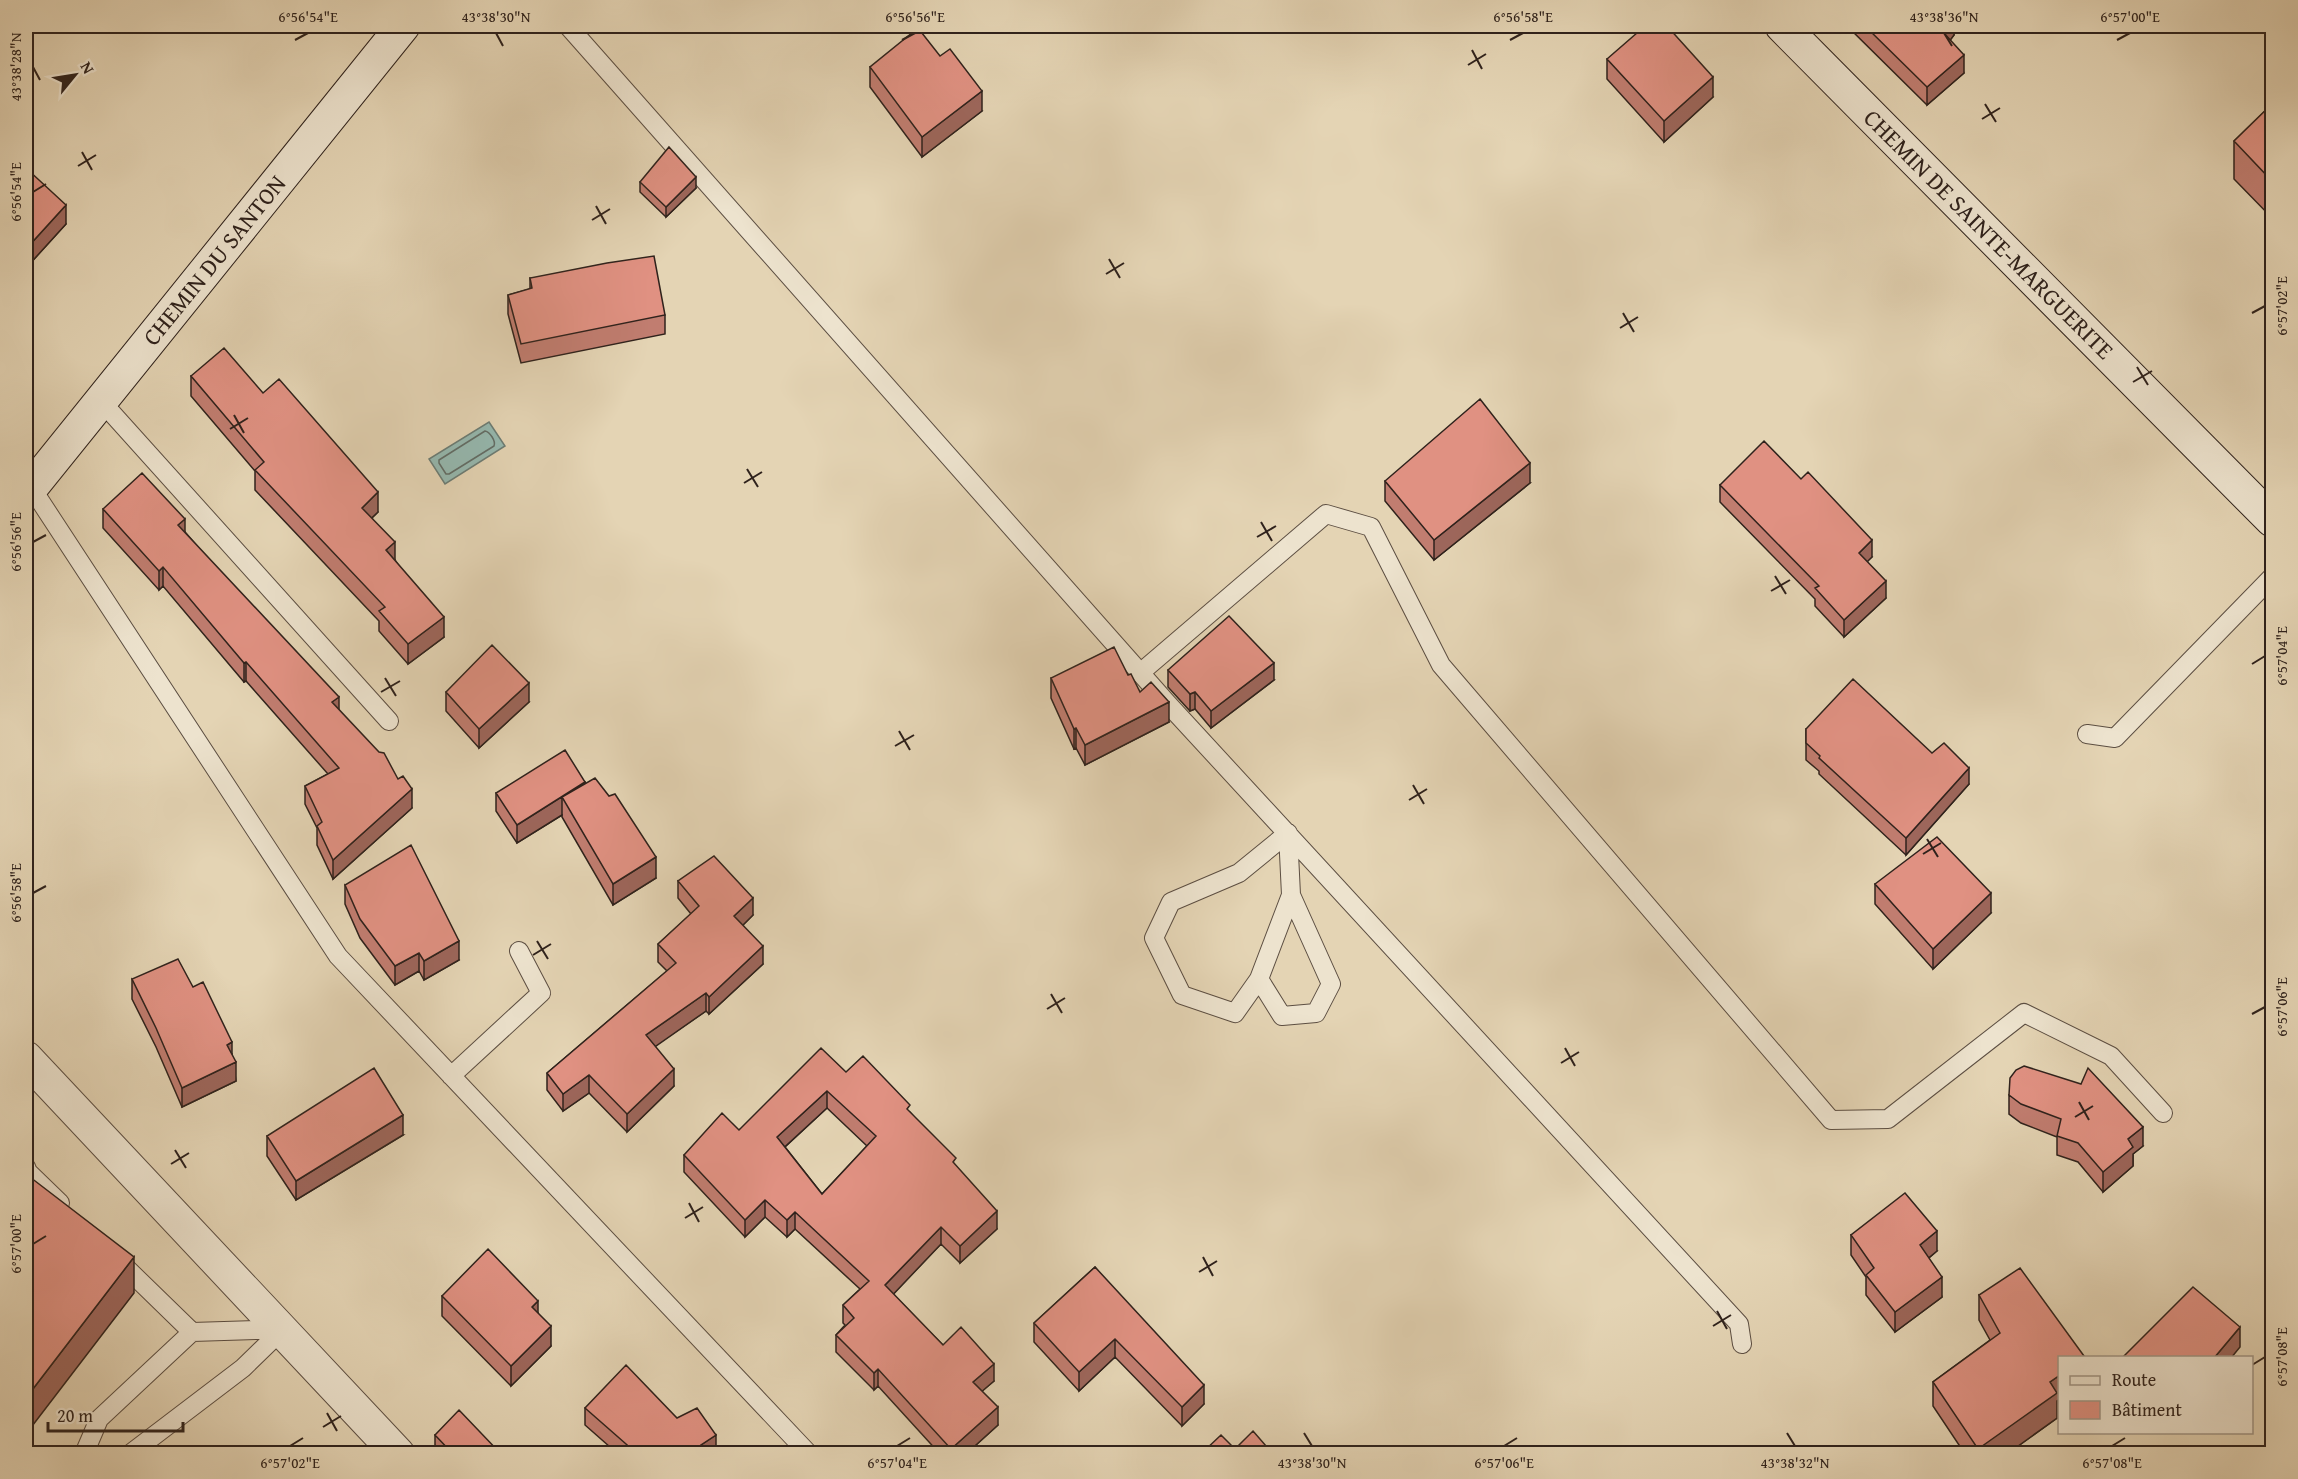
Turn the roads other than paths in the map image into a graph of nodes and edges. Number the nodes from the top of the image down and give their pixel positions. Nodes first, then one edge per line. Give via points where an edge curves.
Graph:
1 (403, 26) edge
2 (568, 26) edge
3 (1782, 26) edge
4 (101, 401) junction
5 (28, 490) edge
6 (2272, 520) edge
7 (2272, 577) edge
8 (1140, 673) junction
9 (389, 722) dead end
10 (2087, 734) dead end
11 (1287, 833) junction
12 (1291, 895) junction
13 (519, 951) dead end
14 (1259, 980) junction
15 (26, 1059) edge
16 (451, 1076) junction
17 (2163, 1113) dead end
18 (26, 1167) edge
19 (69, 1212) edge
20 (102, 1244) edge
21 (283, 1329) junction
22 (192, 1332) junction
23 (1742, 1344) dead end
24 (84, 1454) edge
25 (130, 1454) edge
26 (398, 1454) edge
27 (809, 1454) edge

1 - 4 street, CHEMIN DU SANTON
2 - 8 lane
3 - 6 street, CHEMIN DE SAINTE-MARGUERITE
4 - 5 street, CHEMIN DU SANTON
4 - 9 lane
5 - 16 lane via 338,956
7 - 10 lane via 2115,738
8 - 11 lane
8 - 17 lane via 1326,514 1371,527 1442,665 1831,1120 1888,1119 2024,1014 2111,1056
11 - 12 lane
11 - 14 lane via 1239,873 1171,902 1154,938 1182,995 1235,1013
11 - 23 lane via 1739,1324
12 - 14 lane
12 - 14 lane via 1331,984 1316,1013 1282,1016
13 - 16 lane via 541,993
15 - 21 street
16 - 27 lane
18 - 19 lane
20 - 22 lane
21 - 22 lane
21 - 25 lane via 243,1368
21 - 26 street
22 - 24 lane via 99,1419

